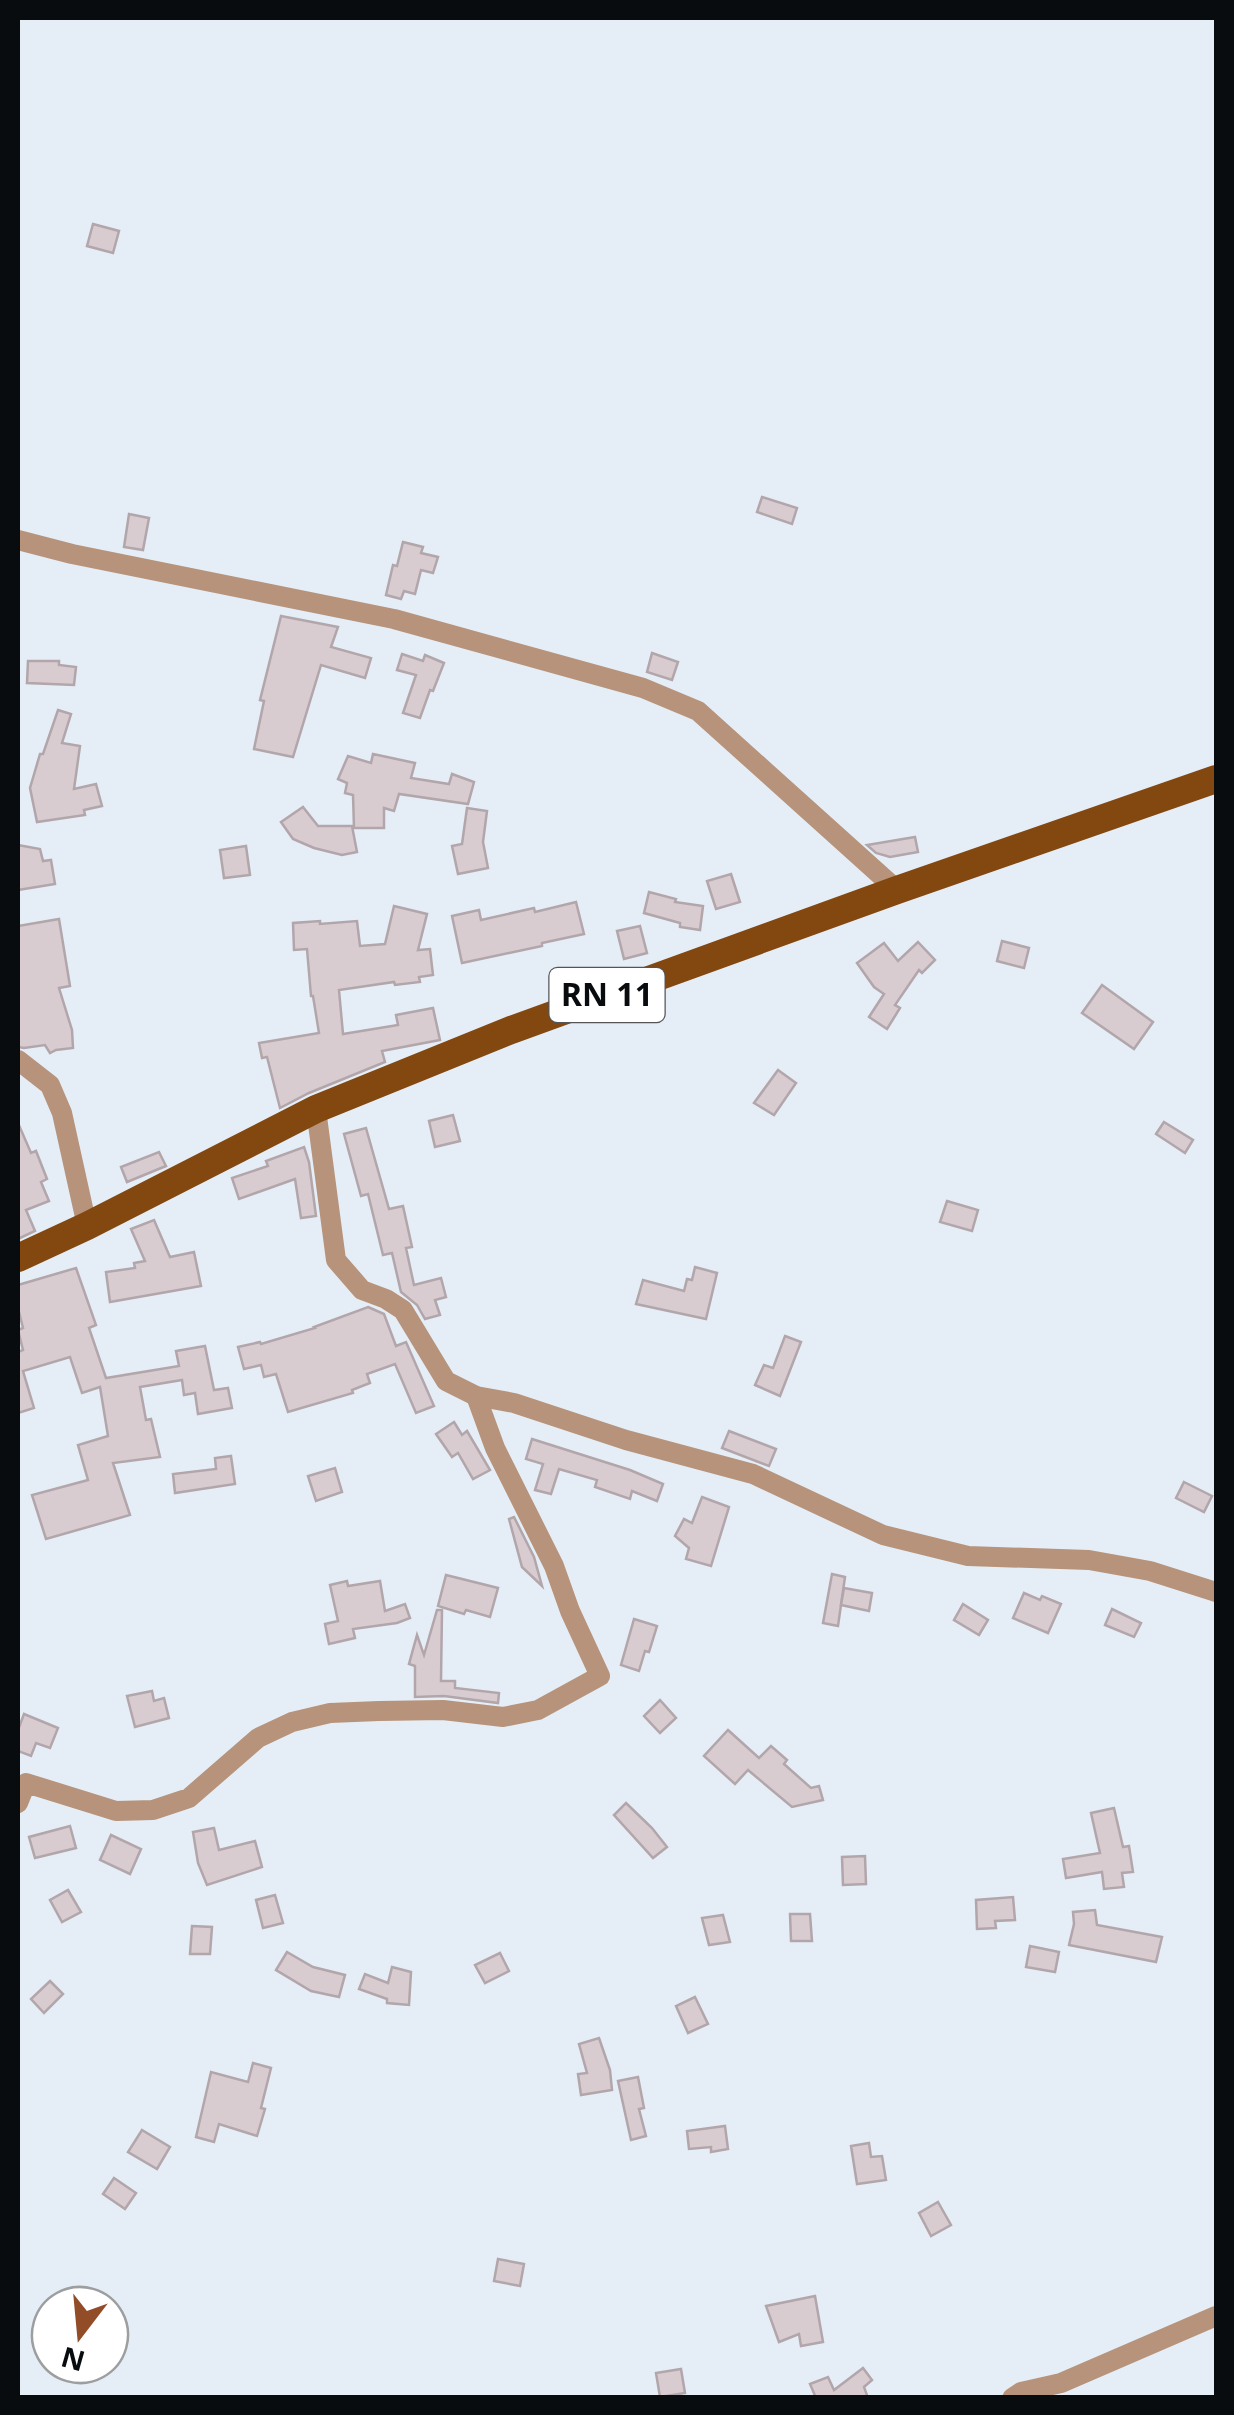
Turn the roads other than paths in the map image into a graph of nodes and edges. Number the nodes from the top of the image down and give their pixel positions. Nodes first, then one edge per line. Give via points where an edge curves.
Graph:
1 (18, 540) edge
2 (1216, 779) edge
3 (897, 890) junction
4 (18, 1060) edge
5 (316, 1109) junction
6 (87, 1226) junction
7 (18, 1258) edge
8 (476, 1396) junction
9 (1216, 1592) edge
10 (22, 1782) edge
11 (18, 1803) edge
12 (1216, 2316) edge
13 (1012, 2398) edge

1 - 3 street via 394,619 643,688 698,711
2 - 3 main road, RN 11
3 - 5 main road, RN 11 via 511,1030
4 - 6 street via 50,1084 62,1112
5 - 6 main road, RN 11
5 - 8 street via 336,1260 362,1290 404,1310 446,1381
6 - 7 main road, RN 11
8 - 9 street via 752,1474 883,1535 968,1556 1089,1560
8 - 10 street via 600,1676 538,1710 503,1718 379,1711 330,1712 292,1722 258,1738 190,1798 153,1810 116,1811
10 - 11 street
12 - 13 street

